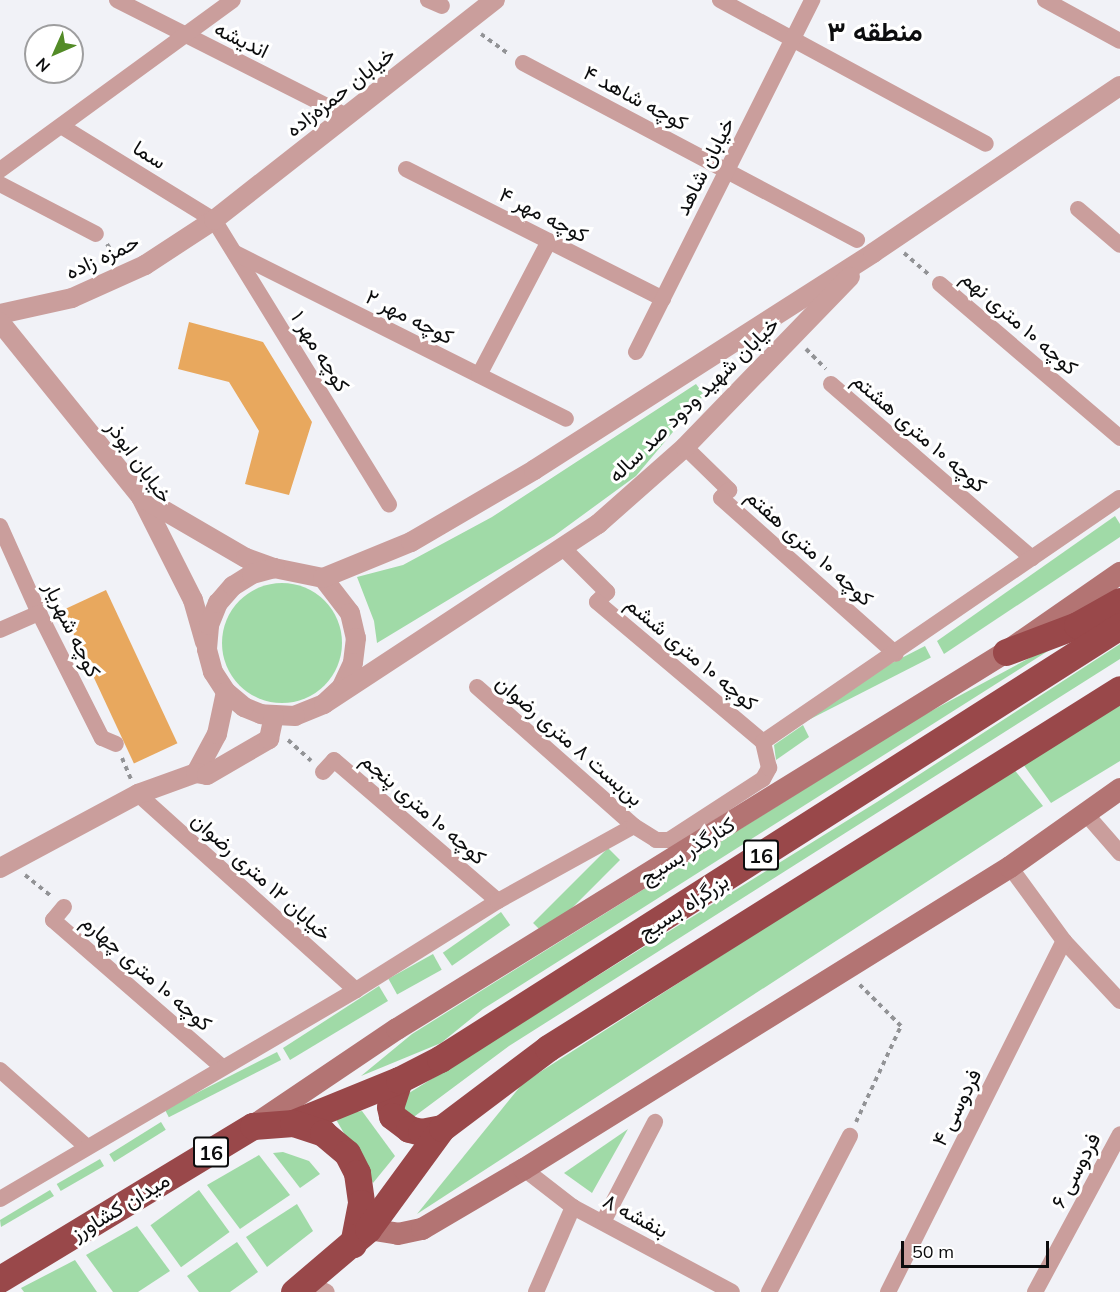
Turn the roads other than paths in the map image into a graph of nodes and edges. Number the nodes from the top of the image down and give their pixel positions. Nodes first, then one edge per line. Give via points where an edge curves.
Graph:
1 (117, 0) edge
2 (233, 0) edge
3 (495, 0) edge
4 (720, 0) edge
5 (812, 0) edge
6 (1045, 0) edge
7 (184, 36) junction
8 (792, 40) junction
9 (1120, 40) edge
10 (523, 63) road end
11 (1120, 86) edge
12 (347, 117) junction
13 (62, 126) junction
14 (986, 144) dead end
15 (406, 169) dead end
16 (0, 170) edge
17 (727, 170) junction
18 (0, 184) edge
19 (1078, 209) dead end
20 (214, 220) junction
21 (96, 234) road end
22 (857, 240) dead end
23 (549, 241) junction
24 (1120, 245) edge
25 (234, 252) junction
26 (873, 253) junction
27 (940, 284) road end
28 (663, 299) junction
29 (0, 314) edge
30 (0, 322) edge
31 (636, 352) dead end
32 (479, 375) junction
33 (831, 384) road end
34 (566, 419) dead end
35 (1120, 438) edge
36 (685, 447) junction
37 (141, 497) junction
38 (1120, 498) edge
39 (389, 506) dead end
40 (0, 526) edge
41 (562, 547) junction
42 (1032, 558) junction
43 (274, 568) junction
44 (1120, 573) edge
45 (323, 578) junction
46 (1120, 601) edge
47 (39, 613) junction
48 (1120, 626) edge
49 (0, 630) edge
50 (207, 649) junction
51 (1006, 652) junction
52 (896, 654) junction
53 (477, 687) dead end
54 (1120, 689) edge
55 (226, 692) junction
56 (324, 704) junction
57 (277, 717) junction
58 (763, 742) junction
59 (116, 744) road end
60 (323, 772) road end
61 (196, 774) junction
62 (1120, 789) edge
63 (138, 794) junction
64 (1086, 814) junction
65 (634, 826) junction
66 (1120, 853) edge
67 (5, 865) edge
68 (1010, 867) junction
69 (498, 901) junction
70 (64, 907) road end
71 (1064, 941) junction
72 (356, 990) junction
73 (1120, 1001) edge
74 (222, 1067) junction
75 (0, 1070) edge
76 (399, 1080) junction
77 (655, 1122) dead end
78 (293, 1123) junction
79 (253, 1126) junction
80 (442, 1128) junction
81 (1120, 1134) edge
82 (850, 1136) road end
83 (86, 1146) junction
84 (524, 1169) junction
85 (0, 1199) edge
86 (573, 1207) junction
87 (603, 1222) junction
88 (360, 1237) junction
89 (0, 1279) edge
90 (309, 1289) edge
91 (723, 1290) edge
92 (536, 1292) edge
93 (769, 1292) edge
94 (888, 1292) edge
95 (1035, 1292) edge

1 - 7 street, اندیشه
2 - 7 street
3 - 12 street, خیابان حمزه‌زاده
4 - 8 street
5 - 8 street, خیابان شاهد
6 - 9 street
7 - 12 street, اندیشه
7 - 13 street
8 - 14 street
8 - 17 street, خیابان شاهد
10 - 17 street, کوچه شاهد ۴
11 - 26 street, خیابان شهید ودود صد ساله
12 - 20 street, خیابان حمزه‌زاده
13 - 16 street
13 - 20 street, سما
15 - 23 street, کوچه مهر ۴
17 - 22 street, کوچه شاهد ۴
17 - 28 street, خیابان شاهد
18 - 21 street
19 - 24 street
20 - 25 street, کوچه مهر ۱
20 - 29 street, حمزه زاده via 124,274 72,297
23 - 28 street, کوچه مهر ۴
23 - 32 street
25 - 32 street, کوچه مهر ۲
25 - 39 street, کوچه مهر ۱
26 - 36 street, خیابان شهید ودود صد ساله
26 - 45 street, خیابان شهید ودود صد ساله via 534,470 411,542
27 - 35 street, کوچه ۱۰ متری نهم
28 - 31 street, خیابان شاهد
30 - 37 street, خیابان ابوذر
32 - 34 street, کوچه مهر ۲
33 - 42 street, کوچه ۱۰ متری هشتم
36 - 41 street, خیابان شهید ودود صد ساله via 598,524
36 - 52 street, کوچه ۱۰ متری هفتم via 729,490 721,498
37 - 43 street via 246,558
37 - 50 street, خیابان ابوذر via 193,600
38 - 42 street
40 - 47 street, کوچه شهریار
41 - 56 street, خیابان شهید ودود صد ساله
41 - 58 street, کوچه ۱۰ متری ششم via 607,592 597,602
42 - 52 street
43 - 45 street
43 - 50 street via 252,574 233,586 218,603 209,625
44 - 51 main road, کنارگذر بسیج
45 - 56 street via 350,613 356,638 353,663 342,687
46 - 51 highway via 1077,625
47 - 49 street
47 - 59 street, کوچه شهریار via 102,738
48 - 76 highway, بزرگراه بسیج / 16 via 601,958
50 - 55 street via 213,672
51 - 79 main road, کنارگذر بسیج via 397,1029
52 - 58 street
53 - 65 street, بن‌بست ۸ متری رضوان
54 - 80 highway, 16 via 548,1048
55 - 57 street via 244,707
55 - 61 street via 217,734
56 - 57 street via 295,716
57 - 61 street via 269,739 207,775
58 - 65 street, بن‌بست ۸ متری رضوان via 769,768 763,779 669,840 656,840
60 - 69 street, کوچه ۱۰ متری پنجم via 334,760
61 - 63 street
62 - 64 main road
63 - 67 street
63 - 72 street, خیابان ۱۲ متری رضوان
64 - 66 street
64 - 68 main road
65 - 69 street
68 - 71 street
68 - 84 main road
69 - 72 street
70 - 74 street, کوچه ۱۰ متری چهارم via 53,920
71 - 73 street
71 - 94 street, فردوسی ۴
72 - 74 street
74 - 83 street
75 - 83 street
76 - 78 highway, بزرگراه بسیج / 16
76 - 80 highway via 390,1107 392,1116 409,1129 421,1132
77 - 87 street
78 - 79 highway, میدان کشاورز / 16
78 - 88 highway, میدان کشاورز / 16 via 323,1133 347,1153 357,1173
79 - 89 highway, میدان کشاورز / 16
80 - 88 highway, 16
81 - 95 street, فردوسی ۶
82 - 93 street
83 - 85 street
84 - 86 street, بنفشه ۸
84 - 88 main road via 422,1229
86 - 87 street, بنفشه ۸
86 - 92 street
87 - 91 street, بنفشه ۸
88 - 90 highway, 16

